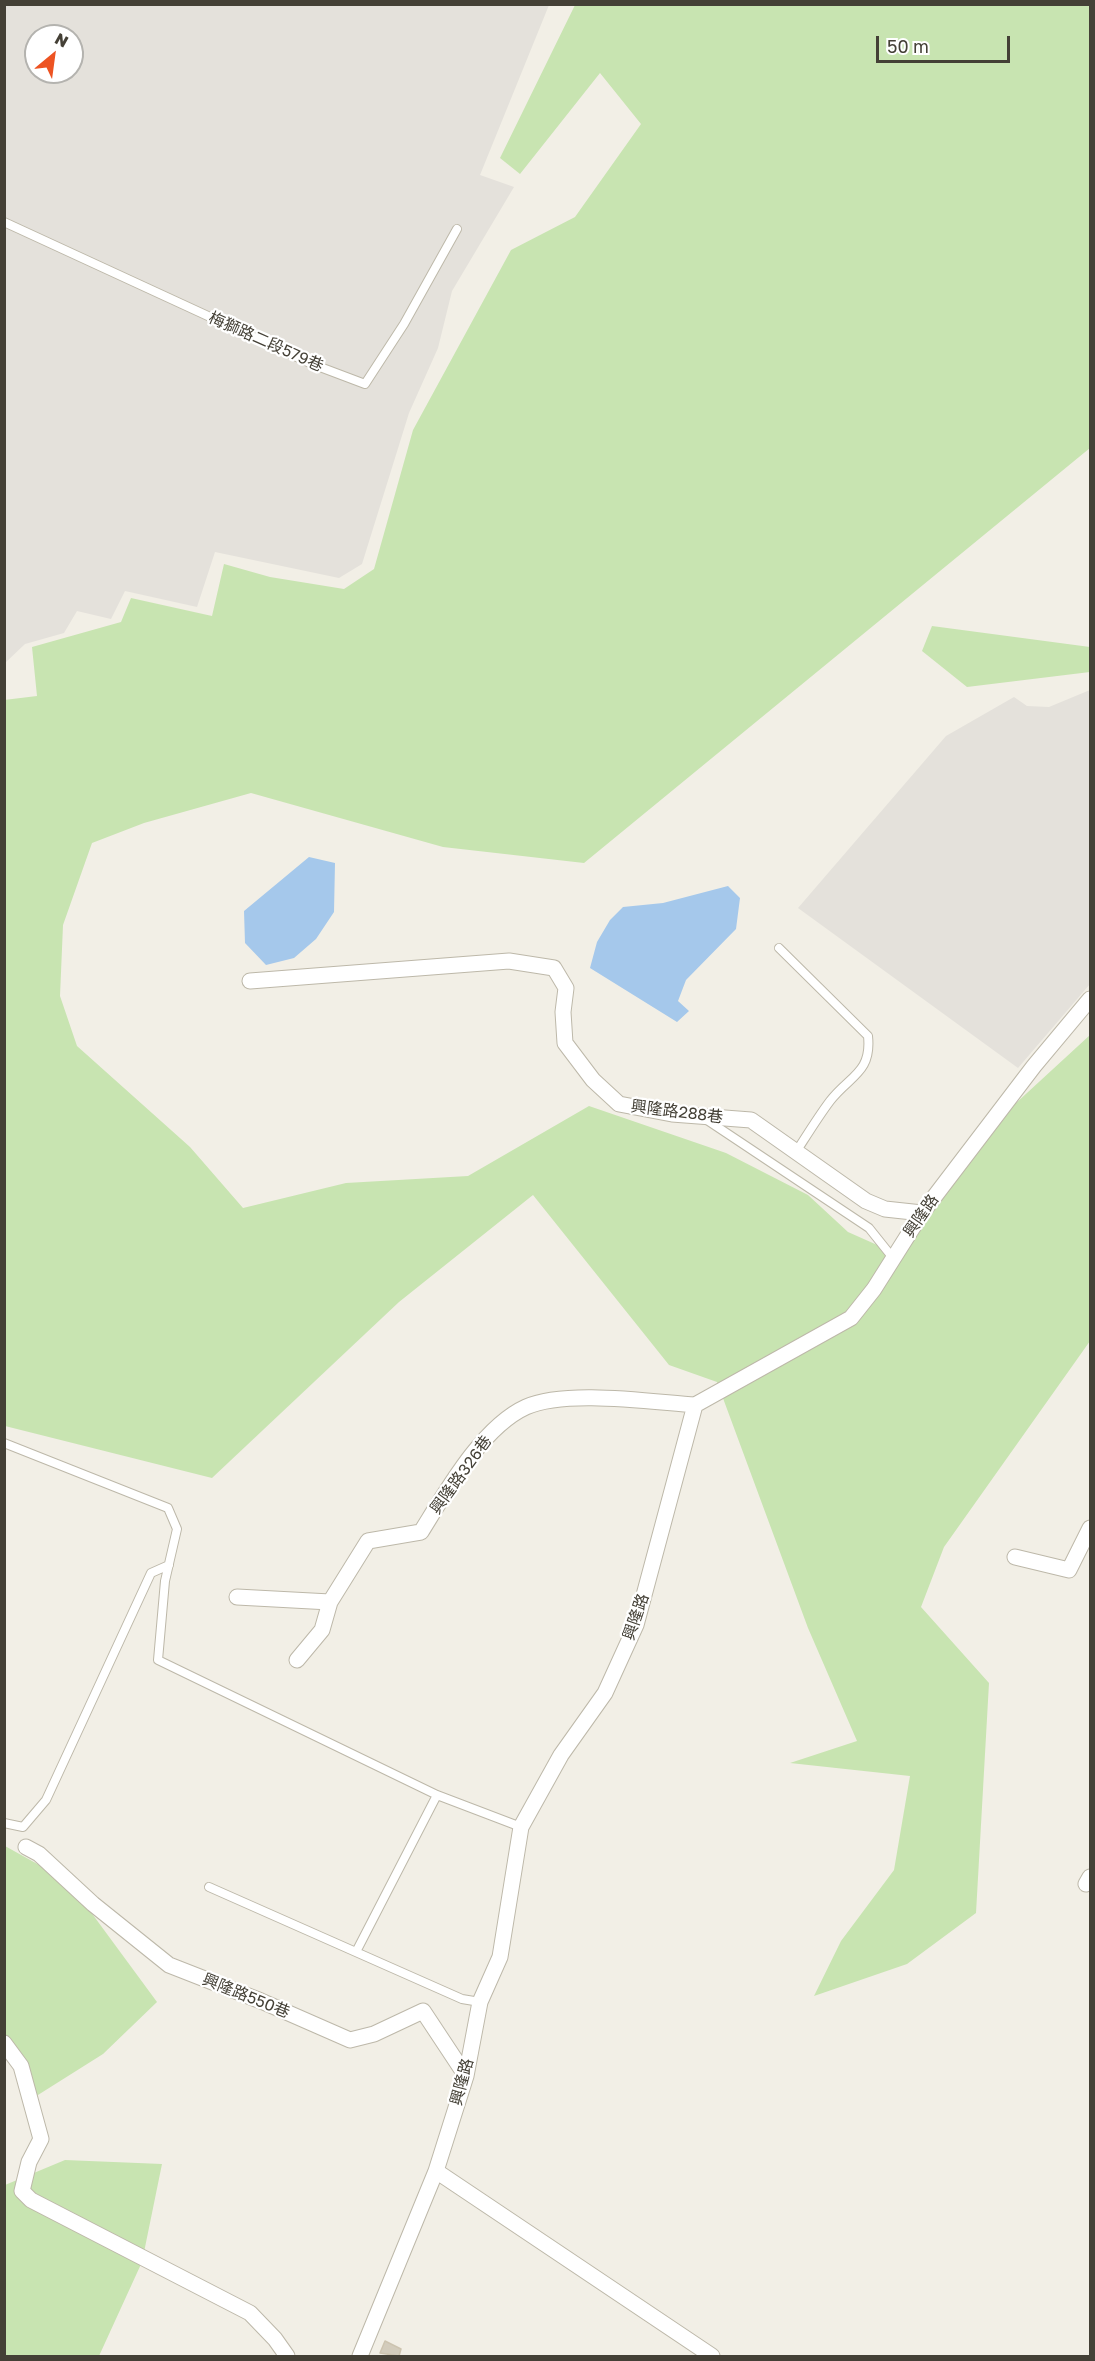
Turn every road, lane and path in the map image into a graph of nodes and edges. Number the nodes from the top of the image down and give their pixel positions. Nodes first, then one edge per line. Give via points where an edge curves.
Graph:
1 (4, 222) edge
2 (458, 229) dead end
3 (779, 948) dead end
4 (250, 981) dead end
5 (1090, 999) edge
6 (702, 1116) junction
7 (795, 1153) junction
8 (922, 1213) junction
9 (893, 1258) junction
10 (695, 1405) junction
11 (4, 1443) edge
12 (1090, 1528) edge
13 (1015, 1557) dead end
14 (169, 1565) junction
15 (237, 1597) dead end
16 (330, 1602) junction
17 (297, 1660) dead end
18 (437, 1795) junction
19 (4, 1823) edge
20 (521, 1827) junction
21 (26, 1846) dead end
22 (209, 1887) dead end
23 (357, 1950) junction
24 (480, 2002) junction
25 (4, 2043) edge
26 (466, 2076) junction
27 (436, 2171) junction
28 (287, 2356) edge
29 (360, 2356) edge
30 (712, 2356) edge

1 - 2 lane, 梅獅路二段579巷 via 312,364 365,384
3 - 7 lane via 868,1036 870,1053 856,1078 832,1098
4 - 6 street, 興隆路288巷 via 509,961 554,968 566,988 562,1021 565,1043 593,1080 619,1104
5 - 8 street, 興隆路
6 - 7 street, 興隆路288巷 via 751,1120
6 - 9 lane via 869,1228
7 - 8 street, 興隆路288巷 via 866,1201 885,1209
8 - 9 street, 興隆路
9 - 10 street, 興隆路 via 851,1318
10 - 16 street, 興隆路326巷 via 575,1397 527,1407 491,1433 454,1478 421,1532 368,1541
10 - 20 street, 興隆路 via 636,1625 605,1693 561,1755
11 - 14 lane via 168,1508 177,1529
12 - 13 street via 1069,1570
14 - 18 lane via 158,1660
14 - 19 lane via 151,1573 46,1800 23,1827
15 - 16 street
16 - 17 street, 興隆路326巷 via 322,1630
18 - 20 lane
18 - 23 lane
20 - 24 street, 興隆路 via 500,1957
21 - 26 street, 興隆路550巷 via 170,1965 350,2040 374,2034 423,2011
22 - 23 lane
23 - 24 lane via 462,1999
24 - 26 street, 興隆路
25 - 28 street via 21,2066 41,2139 29,2162 22,2191 31,2200 250,2313
26 - 27 street, 興隆路
27 - 29 street, 興隆路
27 - 30 street

